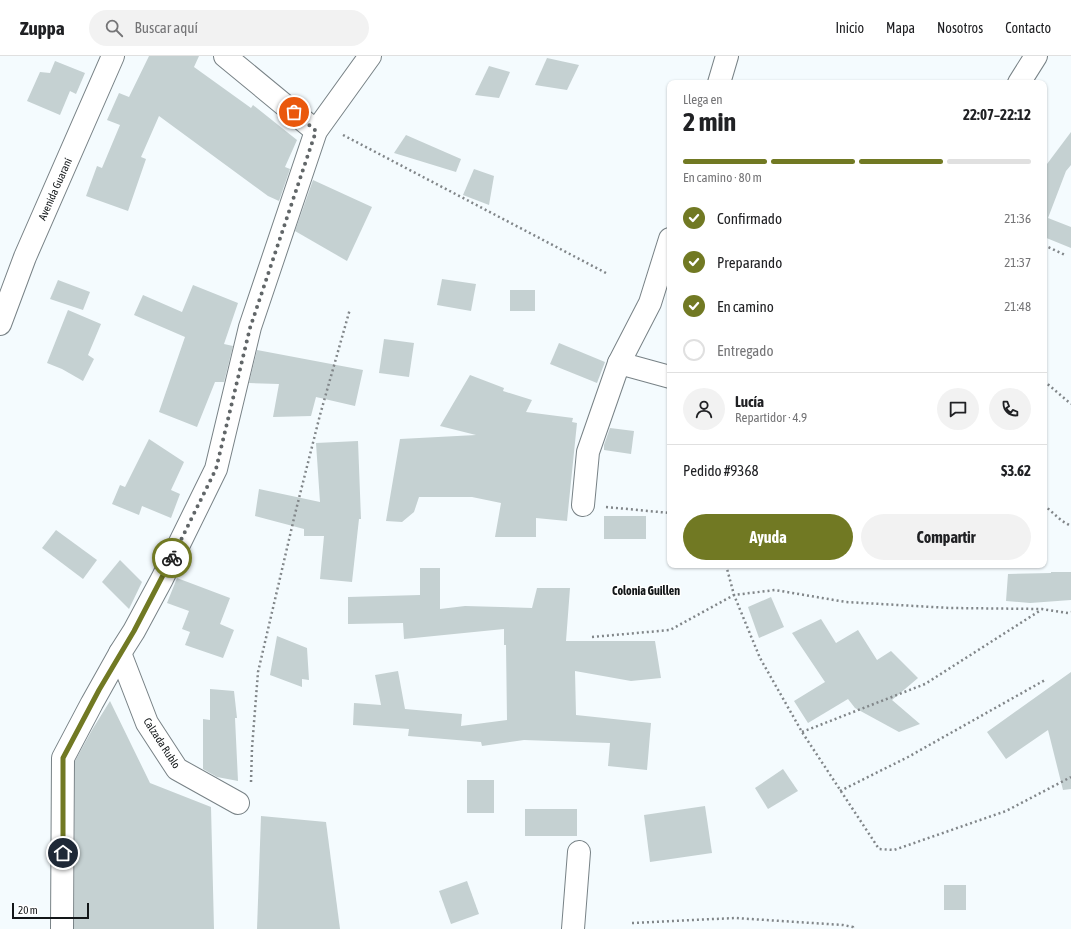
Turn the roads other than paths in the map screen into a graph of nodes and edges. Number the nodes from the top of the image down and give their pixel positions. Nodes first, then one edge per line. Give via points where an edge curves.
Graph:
1 (113, 56) edge
2 (225, 56) edge
3 (370, 56) edge
4 (727, 56) edge
5 (1036, 56) edge
6 (720, 80) edge
7 (1021, 80) edge
8 (319, 127) junction
9 (667, 249) edge
10 (0, 324) edge
11 (619, 363) junction
12 (667, 376) edge
13 (584, 505) road end
14 (120, 652) junction
15 (238, 803) road end
16 (579, 852) dead end
17 (62, 929) edge
18 (573, 929) edge

1 - 10 street, Avenida Guaraní via 25,257
2 - 8 street
3 - 8 street
4 - 6 street
5 - 7 street
8 - 14 street via 250,328 216,469 134,631
9 - 11 street via 650,303
11 - 12 street
11 - 13 street via 588,452
14 - 15 street, Calzada Rublo via 147,724 177,769
14 - 17 street via 63,758
16 - 18 street

